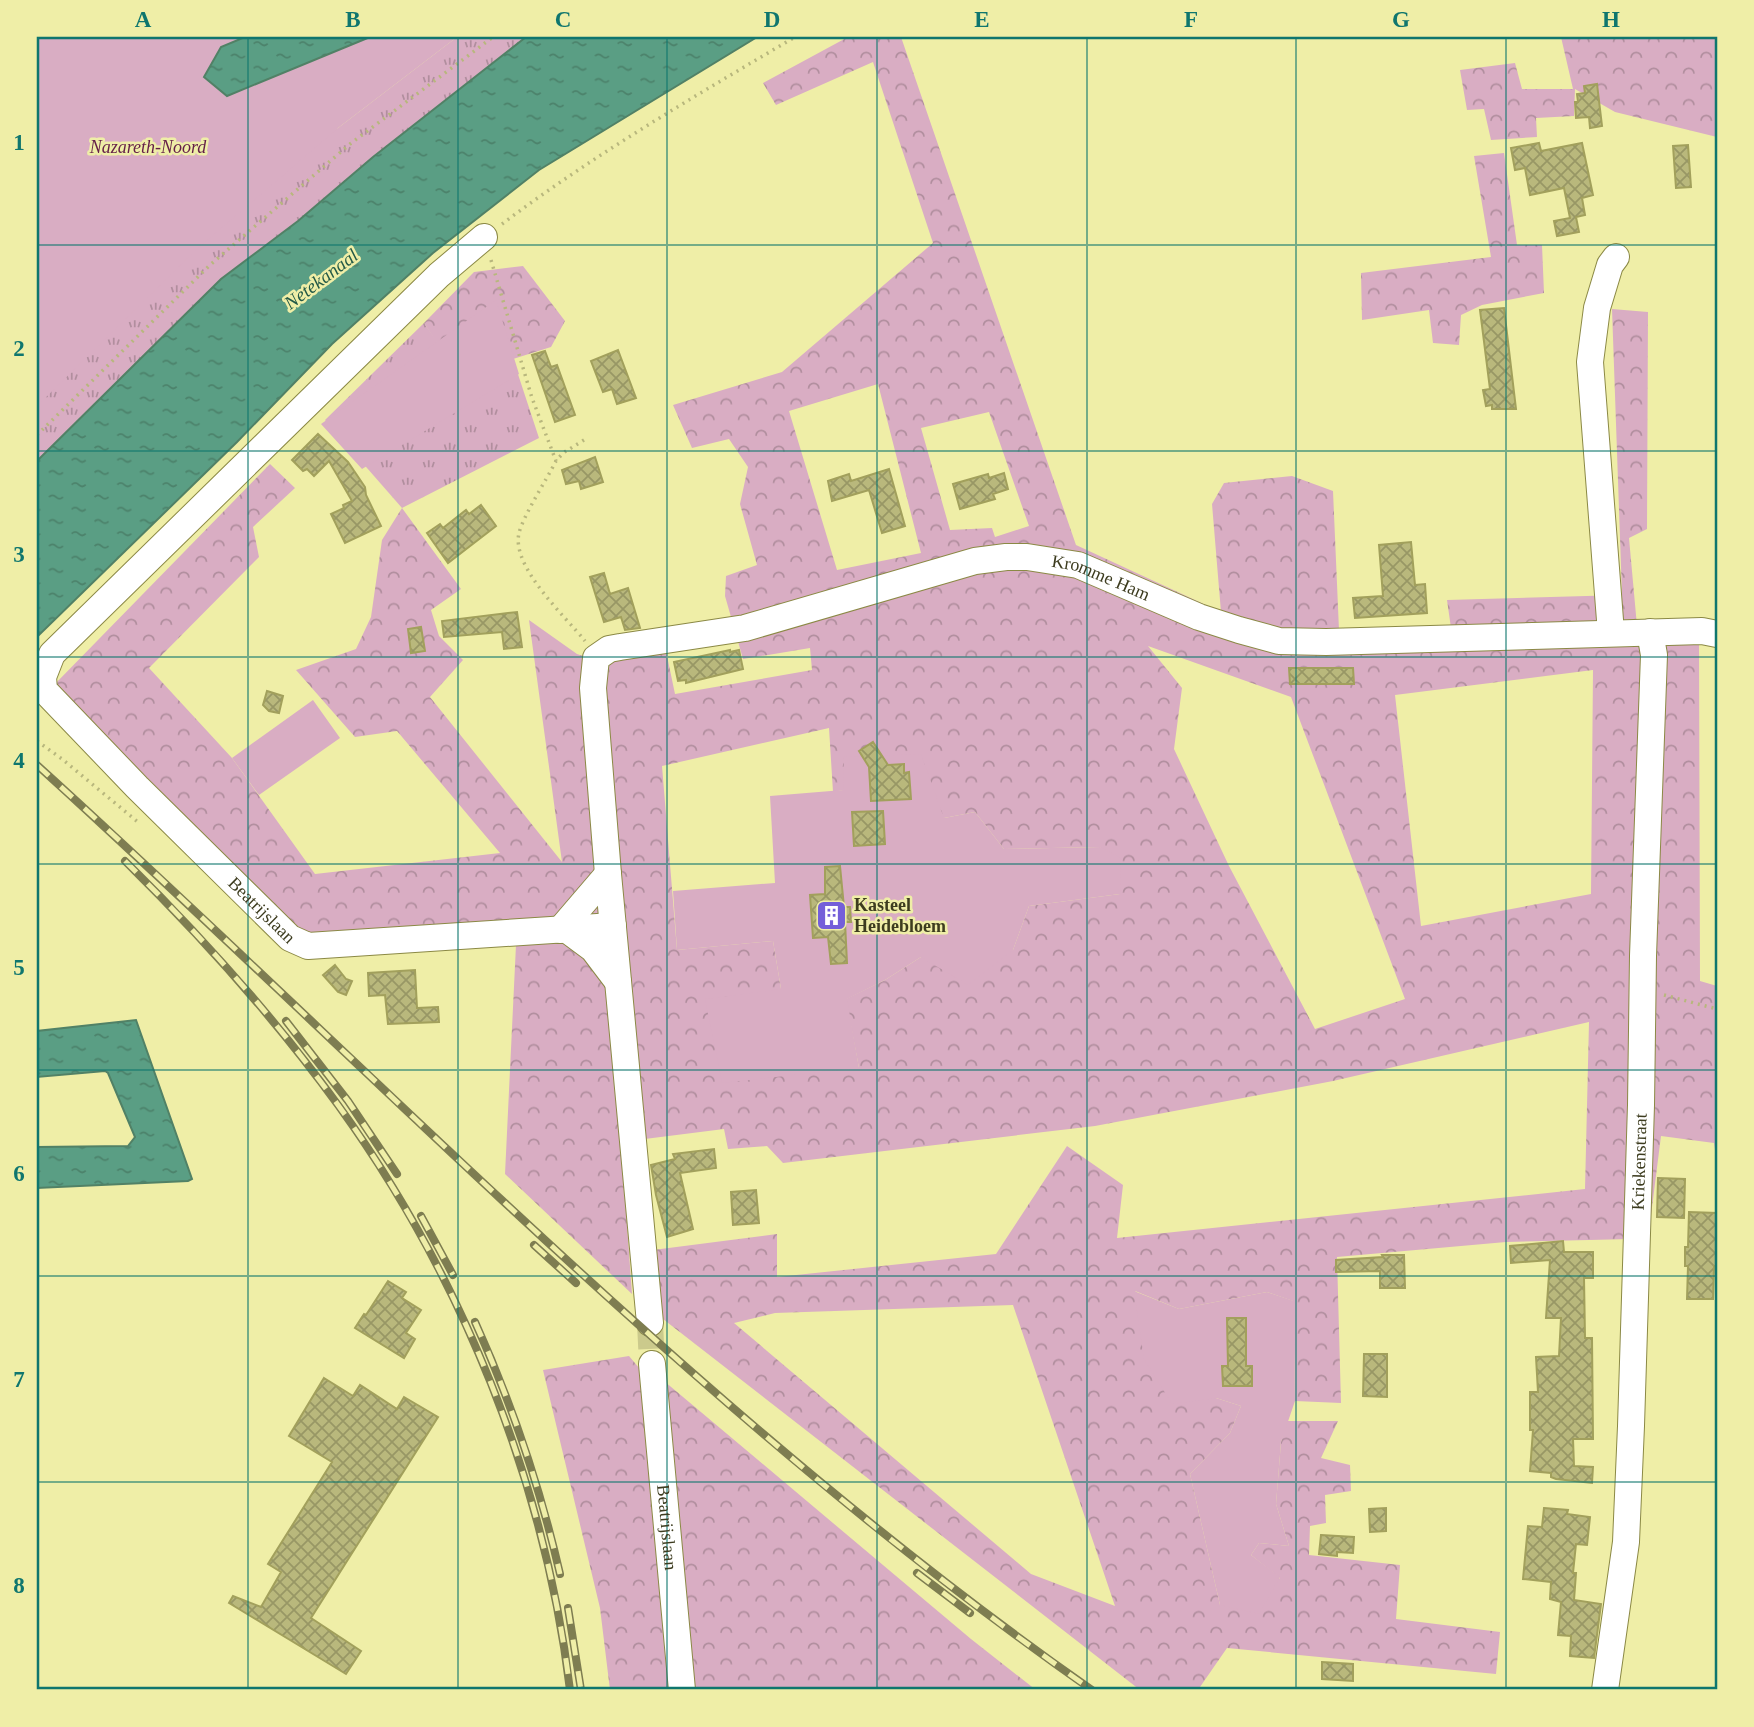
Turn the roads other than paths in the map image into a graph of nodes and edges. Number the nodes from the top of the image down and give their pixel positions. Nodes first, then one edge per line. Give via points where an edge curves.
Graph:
1 (484, 237) road end
2 (1616, 257) dead end
3 (1650, 632) junction
4 (1611, 633) junction
5 (1717, 634) edge
6 (608, 874) junction
7 (613, 926) junction
8 (563, 930) junction
9 (619, 983) junction
10 (650, 1323) tunnel mouth
11 (652, 1364) tunnel mouth
12 (682, 1690) edge
13 (1605, 1690) edge

1 - 8 street, Beatrijslaan via 439,275 52,654 43,677 44,690 298,943
2 - 4 street via 1597,309 1590,362
3 - 4 street, Kromme Ham
3 - 5 street, Kromme Ham
3 - 13 street, Kriekenstraat via 1654,655 1626,1542
4 - 6 street, Kromme Ham via 1279,641 1199,617 1077,565 1006,557 975,561 745,628 620,647 596,658 593,688
6 - 7 street
6 - 8 street
7 - 8 street, Beatrijslaan
7 - 9 street
8 - 9 street via 593,949
9 - 10 street
11 - 12 street, Beatrijslaan

